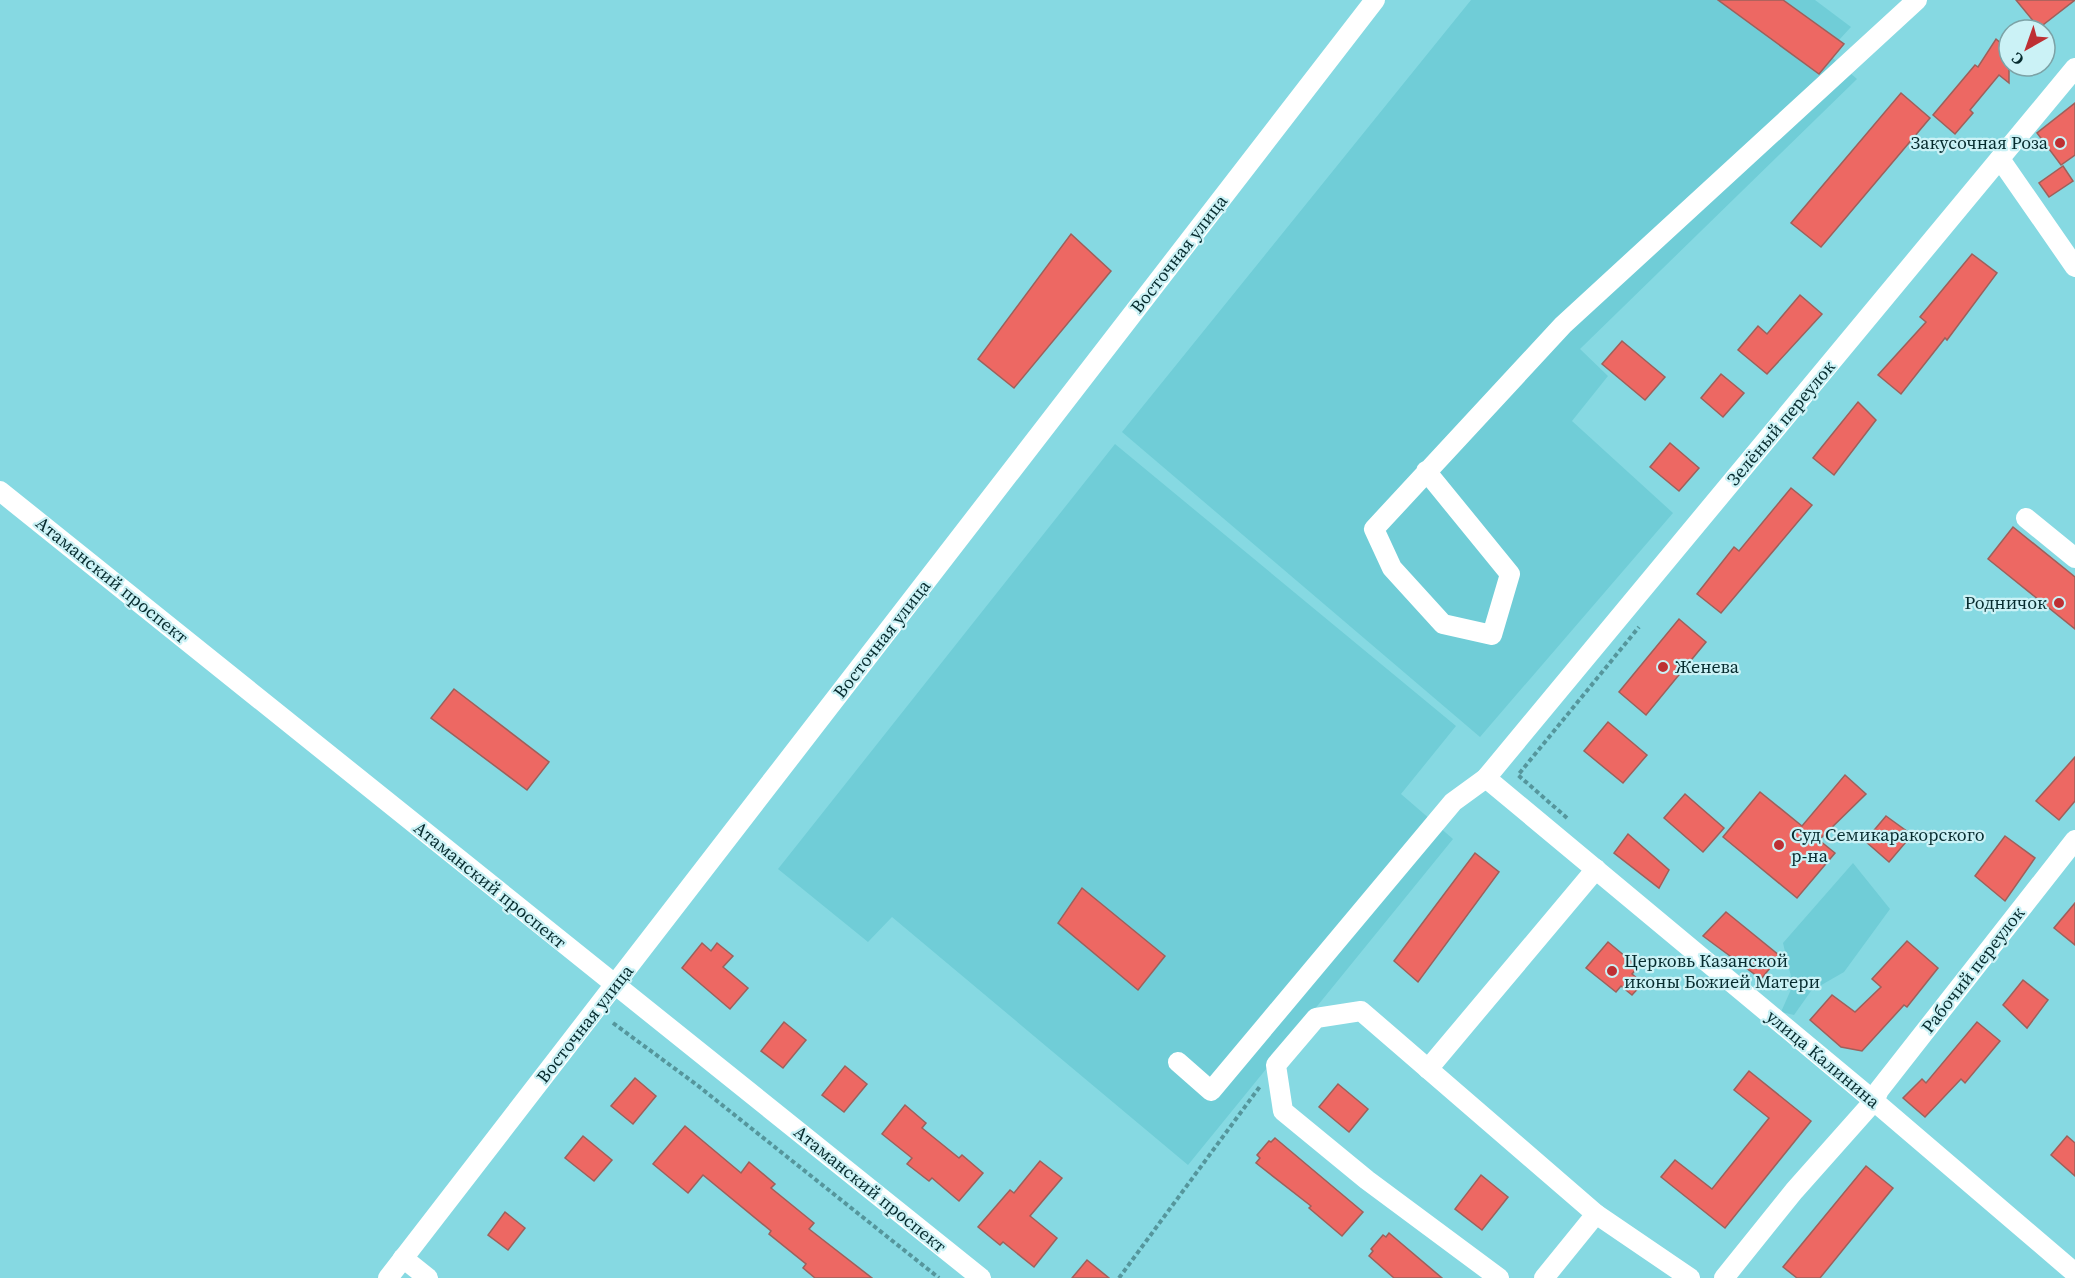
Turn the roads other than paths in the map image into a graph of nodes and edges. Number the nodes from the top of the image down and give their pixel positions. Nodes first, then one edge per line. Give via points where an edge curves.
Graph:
1 (1375, 0) edge
2 (1917, 0) edge
3 (2075, 68) edge
4 (2000, 159) junction
5 (2075, 267) edge
6 (1426, 471) junction
7 (0, 490) edge
8 (2026, 518) dead end
9 (2075, 558) edge
10 (1486, 778) junction
11 (2073, 848) edge
12 (1596, 869) junction
13 (616, 985) junction
14 (1178, 1062) dead end
15 (1428, 1069) junction
16 (1874, 1101) junction
17 (1596, 1214) junction
18 (403, 1258) junction
19 (2075, 1273) edge
20 (388, 1278) edge
21 (428, 1278) edge
22 (981, 1278) edge
23 (1499, 1278) edge
24 (1544, 1278) edge
25 (1690, 1278) edge
26 (1724, 1278) edge

1 - 13 street, Восточная улица
2 - 6 street via 1563,325
3 - 4 street, Зелёный переулок
4 - 5 street
4 - 10 street, Зелёный переулок
6 - 6 street via 1510,574 1492,635 1443,624 1392,568 1374,529
7 - 13 street, Атаманский проспект
8 - 9 street
10 - 12 street, улица Калинина
10 - 14 street, Зелёный переулок via 1453,802 1211,1091
11 - 16 street, Рабочий переулок
12 - 15 street
12 - 16 street, улица Калинина
13 - 18 street, Восточная улица
13 - 22 street, Атаманский проспект
15 - 17 street
15 - 23 street via 1361,1011 1316,1018 1276,1065 1283,1111 1367,1180
16 - 19 street, улица Калинина
16 - 26 street, Рабочий переулок
17 - 24 street
17 - 25 street
18 - 20 street, Восточная улица
18 - 21 street

